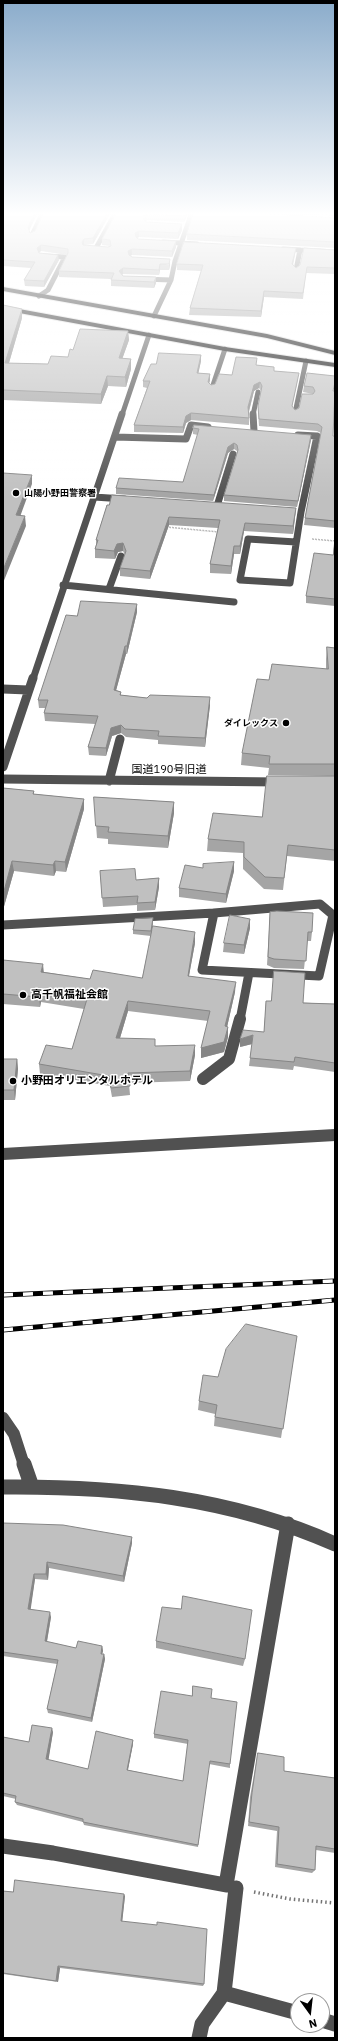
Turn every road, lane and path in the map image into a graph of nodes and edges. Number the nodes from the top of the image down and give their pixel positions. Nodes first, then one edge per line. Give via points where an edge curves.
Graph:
1 (104, 307) edge
2 (158, 307) edge
3 (3, 308) edge
4 (154, 316) junction
5 (149, 334) junction
6 (267, 336) junction
7 (225, 349) junction
8 (254, 353) junction
9 (335, 353) edge
10 (306, 361) junction
11 (335, 365) edge
12 (212, 388) edge
13 (258, 392) edge
14 (295, 414) edge
15 (214, 428) edge
16 (246, 430) edge
17 (254, 431) junction
18 (262, 432) edge
19 (293, 434) edge
20 (115, 437) junction
21 (233, 454) dead end
22 (94, 497) junction
23 (132, 500) edge
24 (210, 505) edge
25 (217, 506) junction
26 (225, 506) edge
27 (293, 511) edge
28 (301, 512) junction
29 (163, 527) edge
30 (226, 532) edge
31 (296, 540) junction
32 (335, 541) edge
33 (121, 556) dead end
34 (63, 585) junction
35 (108, 590) junction
36 (234, 602) dead end
37 (3, 689) edge
38 (28, 690) junction
39 (120, 739) dead end
40 (3, 767) edge
41 (3, 779) edge
42 (109, 781) junction
43 (288, 782) edge
44 (214, 913) junction
45 (3, 924) edge
46 (249, 973) junction
47 (203, 1078) dead end
48 (335, 1135) edge
49 (3, 1154) edge
50 (3, 1418) edge
51 (3, 1487) edge
52 (32, 1487) junction
53 (288, 1524) junction
54 (335, 1544) edge
55 (3, 1846) edge
56 (236, 1888) joint
57 (335, 1903) edge
58 (224, 1994) junction
59 (290, 2012) edge
60 (199, 2038) edge

1 - 4 highway
2 - 4 street
3 - 5 highway
4 - 6 highway
5 - 7 highway
5 - 20 street
6 - 8 highway via 272,340 273,346 265,352
6 - 9 highway
7 - 8 highway
7 - 12 street
8 - 10 highway
10 - 11 highway
10 - 14 street via 302,396
13 - 17 street via 253,414
15 - 20 street via 191,426 186,439
16 - 17 street
17 - 18 street
19 - 28 street via 317,436
20 - 22 street
21 - 25 street
22 - 23 street
22 - 34 street
24 - 25 street
25 - 26 street
27 - 28 street
28 - 31 street
29 - 30 path
31 - 31 street via 290,583 240,580 248,538
31 - 32 path
33 - 35 street
34 - 35 street
34 - 38 street
35 - 36 street
37 - 38 street
38 - 40 street
39 - 42 street
41 - 42 street, 国道190号旧道
42 - 43 street, 国道190号旧道
44 - 45 street
44 - 46 street via 202,970
44 - 46 street via 320,904 333,915 319,976
46 - 47 street via 240,1022 229,1059
48 - 49 street
50 - 52 street via 14,1434
51 - 52 street
52 - 53 street via 100,1488 163,1494
53 - 54 street
53 - 55 street via 226,1885
56 - 57 path via 290,1899
56 - 58 street
58 - 59 street
58 - 60 street via 202,2024

